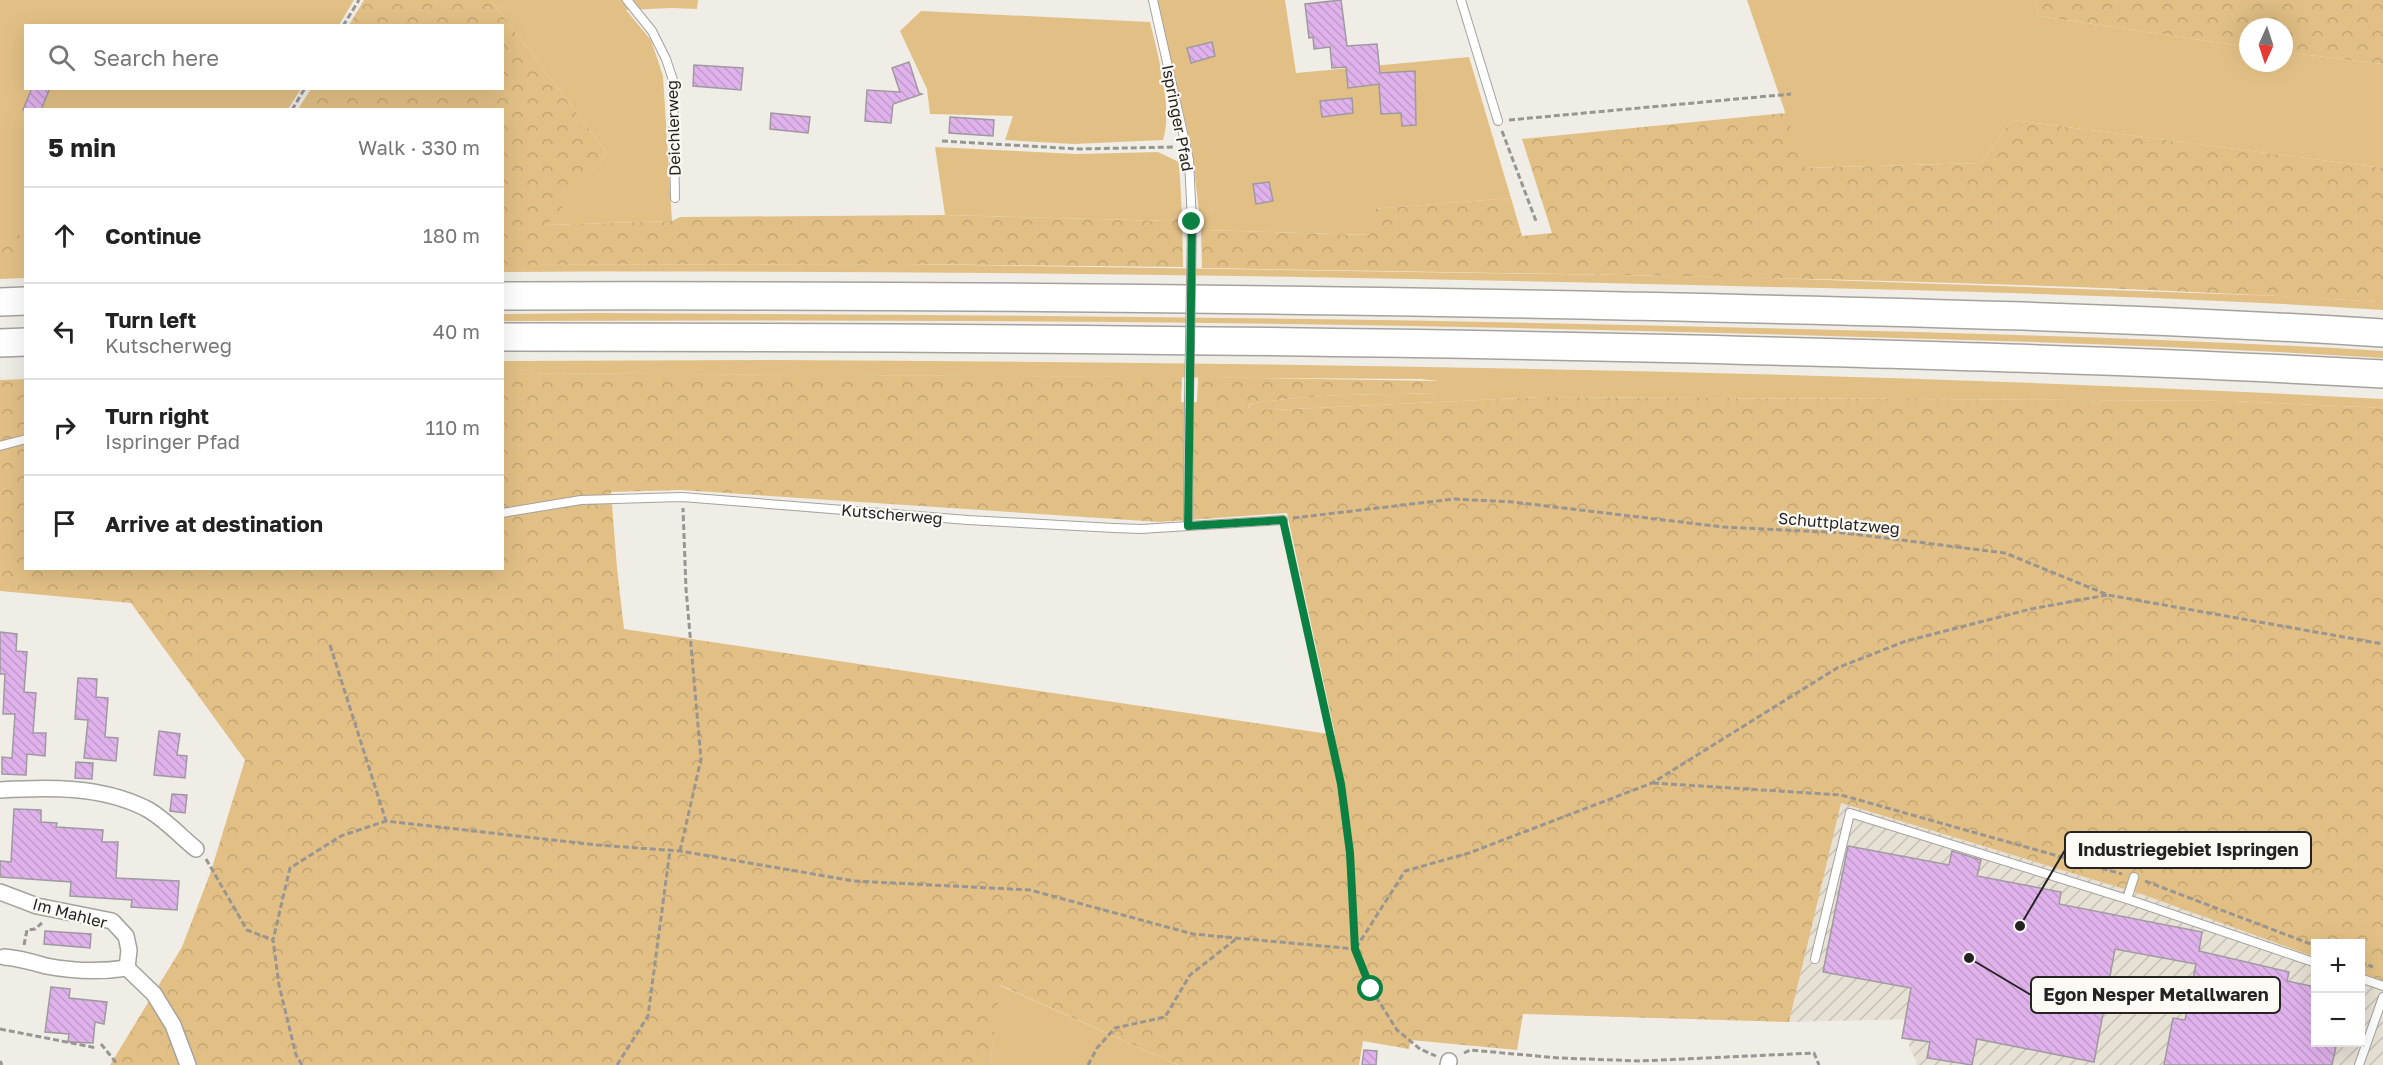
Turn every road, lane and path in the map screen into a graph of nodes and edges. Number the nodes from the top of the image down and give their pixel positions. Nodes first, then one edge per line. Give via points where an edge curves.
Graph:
1 (359, 0) edge
2 (627, 0) edge
3 (1153, 0) edge
4 (1461, 0) edge
5 (344, 24) edge
6 (304, 90) edge
7 (1791, 94) dead end
8 (293, 108) edge
9 (1498, 121) junction
10 (942, 141) dead end
11 (1186, 146) junction
12 (675, 198) dead end
13 (1536, 221) dead end
14 (504, 296) edge
15 (24, 301) edge
16 (0, 302) edge
17 (2383, 333) edge
18 (504, 337) edge
19 (24, 342) edge
20 (0, 343) edge
21 (2383, 374) edge
22 (24, 440) edge
23 (0, 446) edge
24 (682, 497) junction
25 (504, 513) edge
26 (1283, 520) junction
27 (1188, 526) junction
28 (2108, 595) junction
29 (2383, 644) edge
30 (330, 645) dead end
31 (1652, 783) junction
32 (0, 790) edge
33 (386, 821) junction
34 (196, 849) dead end
35 (670, 850) junction
36 (680, 851) junction
37 (208, 861) dead end
38 (2134, 877) junction
39 (0, 892) edge
40 (2127, 899) junction
41 (1236, 938) junction
42 (273, 940) junction
43 (2311, 944) edge
44 (1355, 949) junction
45 (4, 957) dead end
46 (1815, 959) dead end
47 (2311, 961) edge
48 (127, 968) junction
49 (2365, 979) edge
50 (2383, 986) edge
51 (2383, 997) edge
52 (0, 1029) edge
53 (101, 1044) dead end
54 (97, 1048) dead end
55 (0, 1061) edge
56 (1448, 1063) edge
57 (1639, 1063) edge
58 (2, 1065) edge
59 (118, 1065) edge
60 (188, 1065) edge
61 (302, 1065) edge
62 (617, 1065) edge
63 (1088, 1065) edge
64 (1819, 1065) edge
65 (2359, 1065) edge

1 - 5 path
2 - 12 lane, Deichlerweg via 652,31 673,80
3 - 11 lane, Ispringer Pfad
4 - 9 lane
6 - 8 path
7 - 9 path
9 - 13 path
10 - 11 path via 1079,149
11 - 27 lane, Ispringer Pfad, bridge via 1192,222
14 - 17 highway via 938,296 1660,307 2141,321
15 - 16 highway
18 - 21 highway via 1565,346
19 - 20 highway
22 - 23 lane
24 - 25 lane, Kutscherweg via 581,500
24 - 27 lane, Kutscherweg via 968,520 1132,528
24 - 36 path via 701,759
26 - 27 lane, Kutscherweg
26 - 28 path, Schuttplatzweg via 1454,499 1513,502 1723,527 1845,533 2005,553
26 - 44 path via 1341,784 1350,853
28 - 29 path, Schuttplatzweg
28 - 31 path via 2031,609 1906,641 1837,668
30 - 33 path
31 - 38 path via 1841,795
31 - 44 path via 1469,853 1405,871
32 - 34 street via 95,791 146,808
33 - 35 path
33 - 42 path via 341,836 290,868
35 - 36 path
35 - 62 path via 648,1016
36 - 41 path via 854,881 1030,890 1193,934
37 - 42 path via 247,930
38 - 40 lane
38 - 43 path
39 - 48 street, Im Mahler via 37,906 112,921 126,936
40 - 46 lane via 1850,813
40 - 47 lane
41 - 44 path
41 - 63 path via 1190,975 1165,1017 1115,1028
42 - 61 path via 279,985 296,1055
44 - 56 path via 1371,989 1397,1030 1420,1049
45 - 48 street via 105,972
48 - 60 street via 154,993
49 - 50 lane
51 - 65 lane
52 - 54 path
53 - 59 path
55 - 58 path
56 - 57 path via 1470,1050
57 - 64 path via 1814,1053

